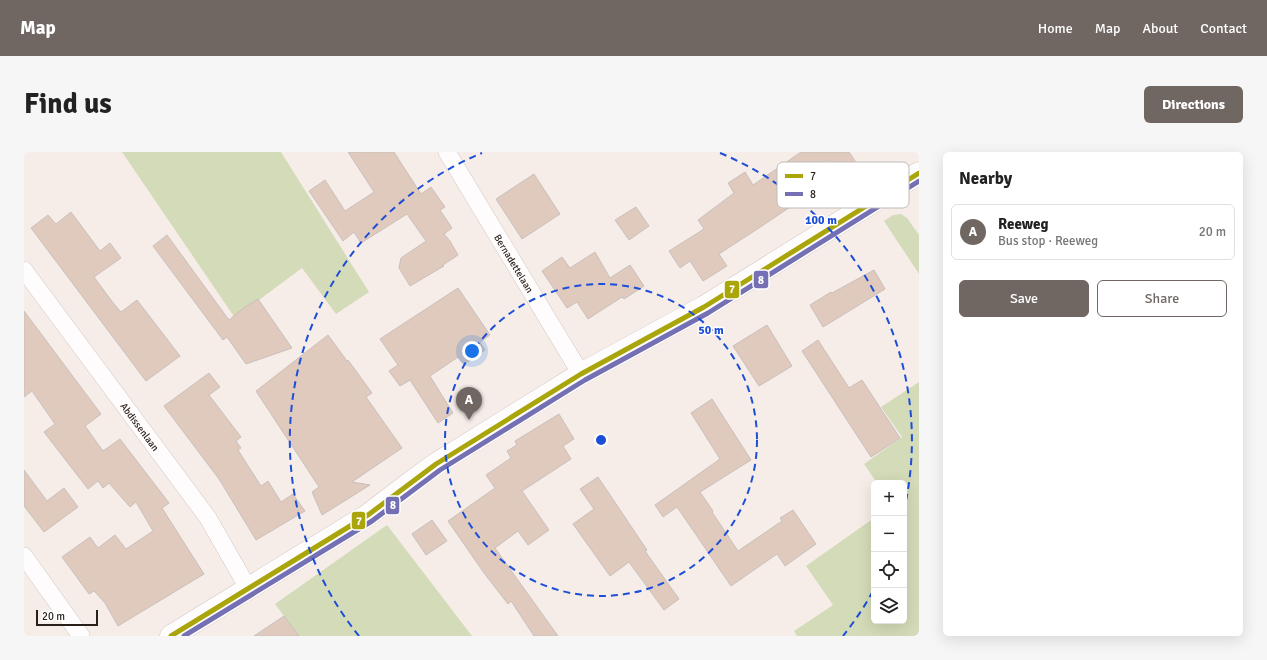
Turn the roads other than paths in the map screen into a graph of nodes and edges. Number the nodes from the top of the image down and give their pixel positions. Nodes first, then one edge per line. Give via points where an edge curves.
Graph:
1 (447, 152) edge
2 (919, 173) edge
3 (909, 179) edge
4 (862, 208) edge
5 (24, 270) edge
6 (582, 374) junction
7 (24, 556) edge
8 (248, 588) junction
9 (81, 636) edge
10 (171, 636) edge

1 - 6 street, Bernadettelaan
2 - 3 street
4 - 6 street via 704,306
5 - 8 street, Abdissenlaan via 208,518
6 - 8 street via 436,464 368,515
7 - 9 street
8 - 10 street

